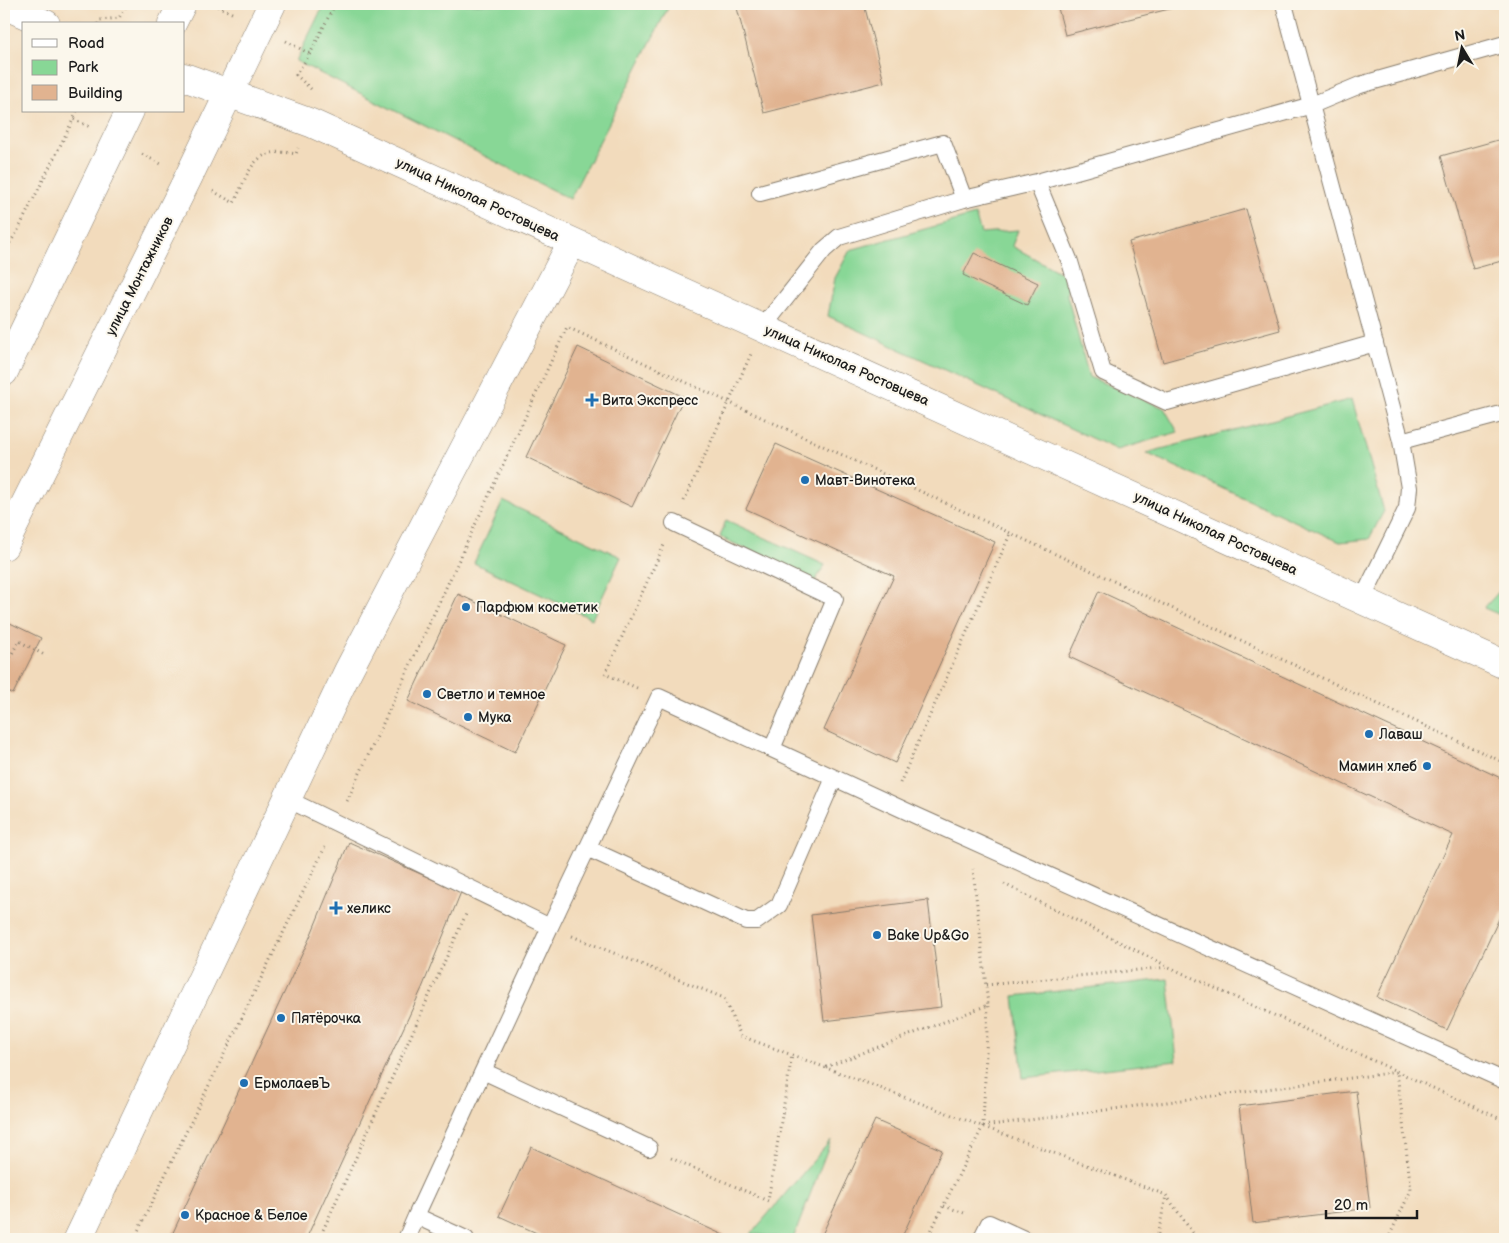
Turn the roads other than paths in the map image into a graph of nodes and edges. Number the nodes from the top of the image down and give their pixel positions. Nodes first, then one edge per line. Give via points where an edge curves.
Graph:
1 (182, 4) edge
2 (272, 4) edge
3 (1284, 4) edge
4 (4, 5) edge
5 (42, 22) edge
6 (173, 22) edge
7 (1505, 44) edge
8 (185, 77) edge
9 (228, 93) junction
10 (1312, 105) junction
11 (130, 112) edge
12 (1037, 182) junction
13 (760, 193) dead end
14 (964, 199) junction
15 (572, 242) junction
16 (763, 327) junction
17 (1375, 342) junction
18 (4, 372) edge
19 (1505, 413) edge
20 (1401, 441) junction
21 (674, 523) dead end
22 (4, 546) edge
23 (1362, 600) junction
24 (1505, 665) edge
25 (772, 750) junction
26 (834, 778) junction
27 (286, 799) junction
28 (587, 848) junction
29 (550, 927) junction
30 (483, 1071) junction
31 (1505, 1081) edge
32 (650, 1148) road end
33 (416, 1216) junction
34 (78, 1239) edge
35 (406, 1239) edge
36 (466, 1239) edge
37 (981, 1239) edge
38 (1024, 1239) edge

1 - 6 street
2 - 9 street, улица Монтажников
3 - 10 lane
4 - 5 street
7 - 10 lane via 1360,86
8 - 9 street, улица Николая Ростовцева
9 - 15 street, улица Николая Ростовцева via 311,123
9 - 22 street, улица Монтажников
10 - 12 lane
10 - 17 lane
11 - 18 street
12 - 14 lane
12 - 17 lane via 1070,262 1102,372 1167,402
13 - 14 lane via 943,143
14 - 16 lane via 839,237 824,250
15 - 16 street, улица Николая Ростовцева
15 - 27 street via 348,671
16 - 23 street, улица Николая Ростовцева
17 - 20 lane
19 - 20 lane
20 - 23 lane via 1409,488 1407,508
21 - 25 lane via 835,599
23 - 24 street, улица Николая Ростовцева
25 - 26 lane
25 - 28 lane via 658,697
26 - 28 lane via 778,904 757,921 746,921
26 - 31 lane
27 - 29 lane
27 - 34 street
28 - 29 lane
29 - 30 lane
30 - 32 lane
30 - 33 lane
33 - 35 lane
33 - 36 lane
37 - 38 lane via 989,1223

